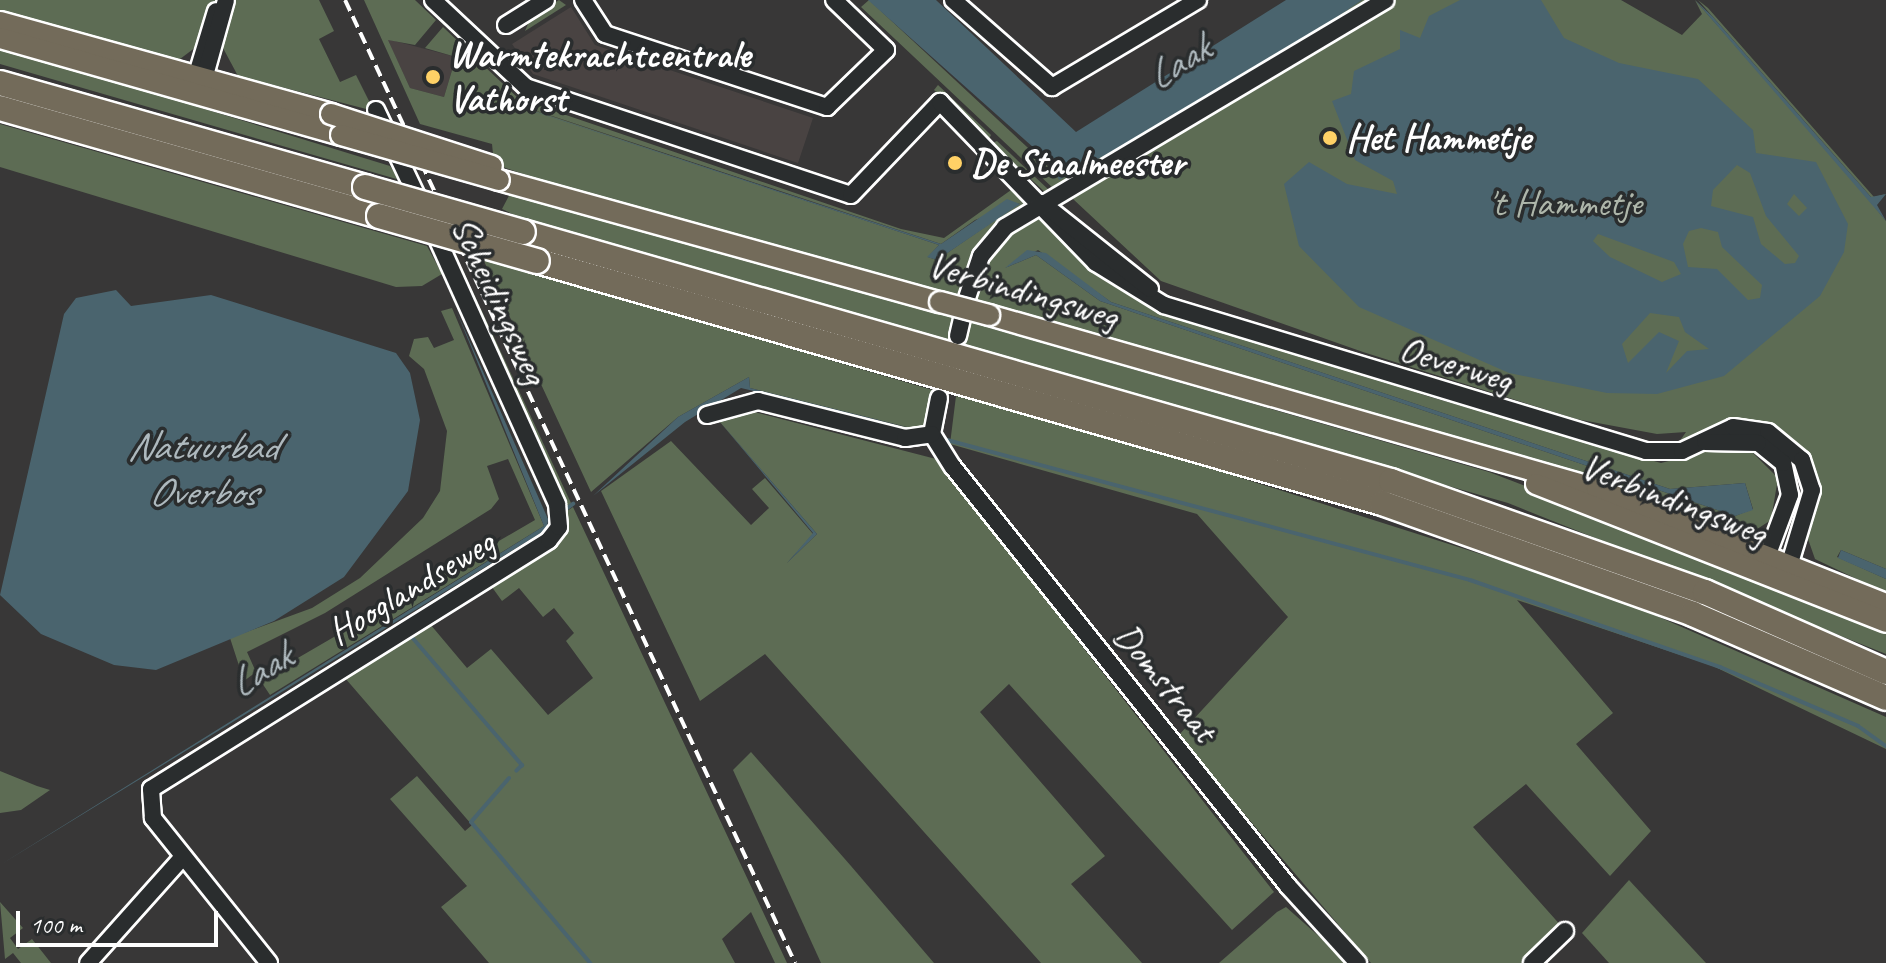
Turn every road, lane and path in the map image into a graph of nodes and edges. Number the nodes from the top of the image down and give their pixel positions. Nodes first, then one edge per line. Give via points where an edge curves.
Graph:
1 (224, 0) edge
2 (433, 0) edge
3 (546, 0) edge
4 (583, 0) edge
5 (834, 0) edge
6 (953, 0) edge
7 (1198, 0) edge
8 (1386, 0) edge
9 (0, 22) edge
10 (506, 25) dead end
11 (0, 38) edge
12 (199, 82) junction
13 (0, 83) edge
14 (0, 108) edge
15 (376, 110) dead end
16 (495, 173) junction
17 (1042, 203) junction
18 (967, 298) dead end
19 (962, 318) dead end
20 (958, 336) dead end
21 (939, 398) dead end
22 (707, 415) dead end
23 (932, 434) junction
24 (1705, 442) junction
25 (1435, 446) junction
26 (560, 519) joint
27 (1768, 554) junction
28 (1782, 568) junction
29 (1886, 604) edge
30 (1886, 622) edge
31 (1886, 672) edge
32 (1886, 698) edge
33 (182, 858) junction
34 (1565, 931) dead end
35 (88, 963) edge
36 (269, 963) edge
37 (1358, 963) edge
38 (1532, 963) edge

1 - 12 street
2 - 17 street, Oeverweg via 526,87 851,195 940,102
3 - 10 street
4 - 5 street via 605,34 827,107 886,50
6 - 7 street via 1052,87
8 - 17 street via 1201,116
9 - 12 main road, Verbindingsweg
11 - 12 main road, Verbindingsweg
12 - 16 main road, Verbindingsweg, bridge via 331,114
12 - 16 main road, Verbindingsweg, bridge via 341,135
13 - 31 highway, bridge via 1391,481 1705,592
14 - 32 highway, bridge via 1382,503 1693,614
15 - 26 street, Scheidingsweg
16 - 25 main road, Verbindingsweg, bridge
17 - 18 street via 990,241
17 - 24 street, Oeverweg via 1050,219 1124,285 1191,310 1597,440 1668,453
19 - 20 street
21 - 23 street
22 - 23 street via 758,401 905,438
23 - 37 street, Domstraat via 1278,874
24 - 27 street, Oeverweg via 1758,443 1783,463 1790,495
24 - 28 street, Oeverweg via 1733,427 1757,428 1802,460 1812,499
25 - 27 main road, Verbindingsweg via 1597,489
25 - 28 main road, Verbindingsweg
26 - 33 street, Hooglandseweg via 549,540 160,778 148,796 150,813
27 - 28 main road, Verbindingsweg
28 - 29 main road, Verbindingsweg
28 - 30 main road, Verbindingsweg
33 - 35 street
33 - 36 street, Hooglandseweg
34 - 38 street

